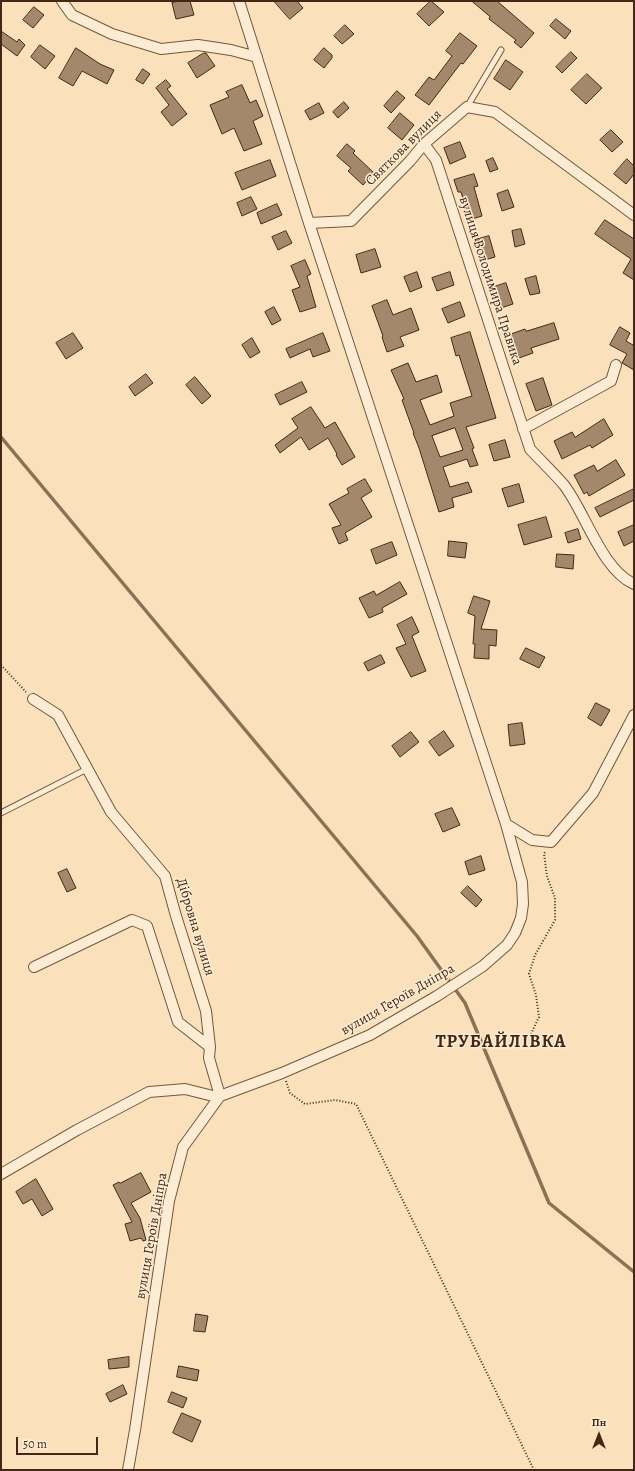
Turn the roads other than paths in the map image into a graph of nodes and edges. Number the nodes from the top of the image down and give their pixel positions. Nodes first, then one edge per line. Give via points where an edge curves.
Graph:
1 (62, 1) edge
2 (239, 1) edge
3 (501, 50) dead end
4 (256, 57) junction
5 (468, 107) junction
6 (424, 144) junction
7 (634, 215) edge
8 (309, 223) junction
9 (616, 365) dead end
10 (523, 429) junction
11 (634, 584) edge
12 (33, 699) road end
13 (634, 715) edge
14 (87, 769) junction
15 (1, 813) edge
16 (506, 824) junction
17 (34, 967) dead end
18 (210, 1047) junction
19 (218, 1096) junction
20 (1, 1174) edge
21 (128, 1470) edge

1 - 4 street via 72,15 112,34 160,49 198,45
2 - 4 street, вулиця Героїв Дніпра
3 - 5 lane
4 - 8 street, вулиця Героїв Дніпра
5 - 6 street, Святкова вулиця
5 - 7 street via 496,112
6 - 8 street, Святкова вулиця via 351,221
6 - 10 street, вулиця Володимира Правика via 436,160
8 - 16 street, вулиця Героїв Дніпра
9 - 10 street via 611,381
10 - 11 street, вулиця Володимира Правика via 530,449 564,486 613,568
12 - 14 street, Дібровна вулиця via 58,715
13 - 16 street via 593,793 551,842 532,840
14 - 15 lane
14 - 18 street, Дібровна вулиця via 111,812 165,876 206,1011
16 - 19 street, вулиця Героїв Дніпра via 522,882 523,904 521,918 507,945 483,966 370,1035 282,1073
17 - 18 street via 132,920 147,926 178,1022
18 - 19 street, Дібровна вулиця via 209,1058
19 - 20 street via 185,1089 149,1092
19 - 21 street, вулиця Героїв Дніпра via 183,1147 169,1201

